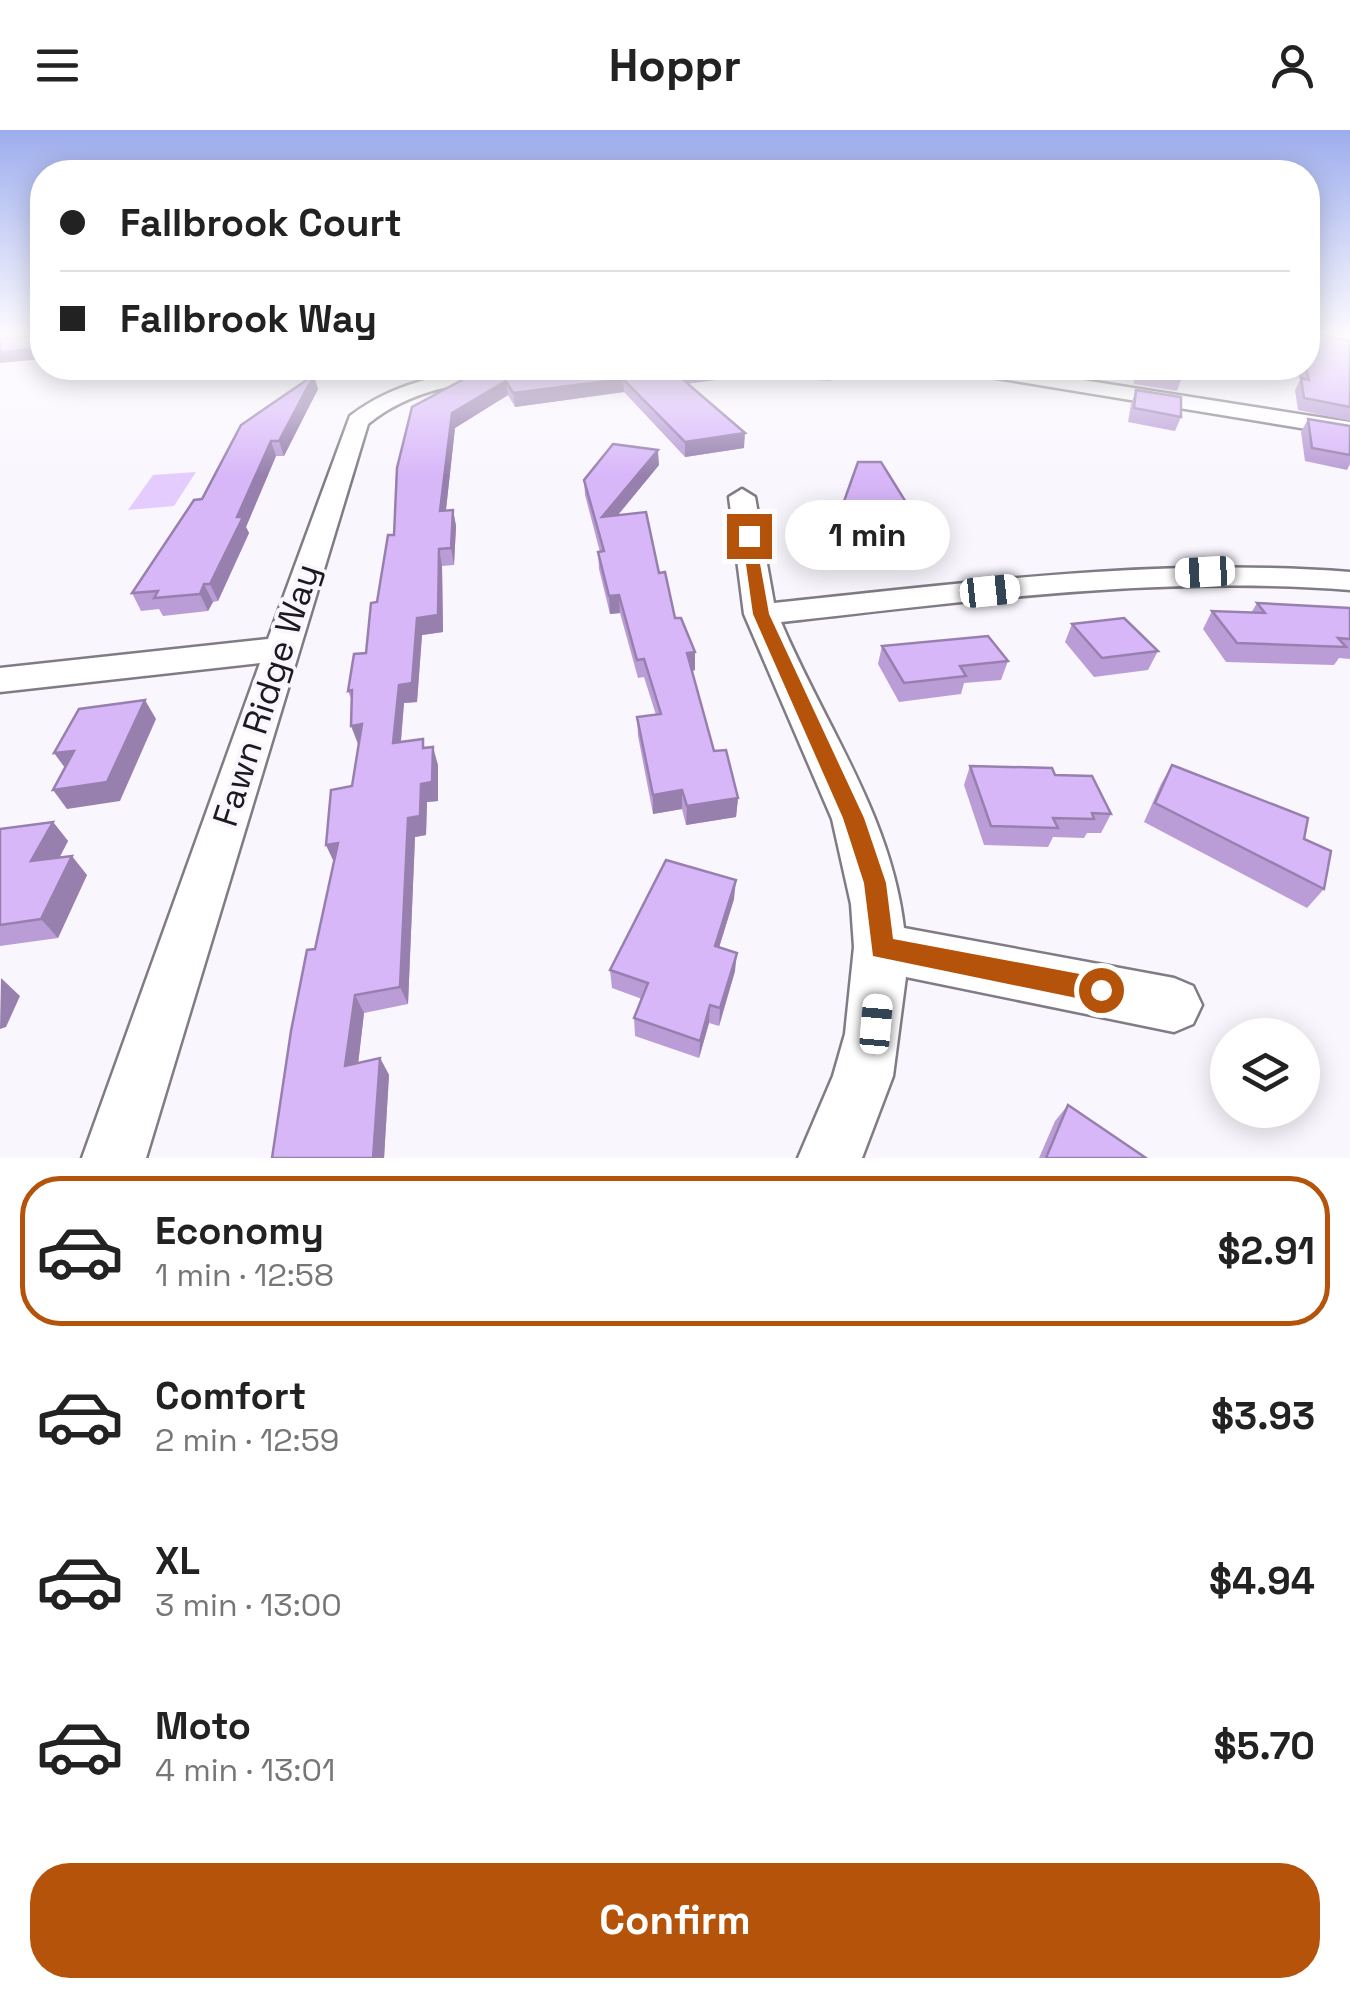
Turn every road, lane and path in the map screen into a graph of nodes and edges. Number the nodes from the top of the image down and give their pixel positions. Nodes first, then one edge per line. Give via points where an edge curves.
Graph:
1 (460, 381) edge
2 (1108, 381) edge
3 (1350, 429) edge
4 (742, 497) dead end
5 (1350, 581) edge
6 (761, 614) junction
7 (281, 648) junction
8 (0, 680) edge
9 (882, 948) junction
10 (1174, 1004) dead end
11 (114, 1158) edge
12 (830, 1158) edge

1 - 7 street, Fawn Ridge Way via 426,386 378,405 358,421
2 - 3 street
4 - 6 street
5 - 6 street via 1249,571 1160,574
6 - 9 street via 854,818 875,883
7 - 8 street
7 - 11 street, Fawn Ridge Way
9 - 10 street
9 - 12 street via 876,1024 851,1118

